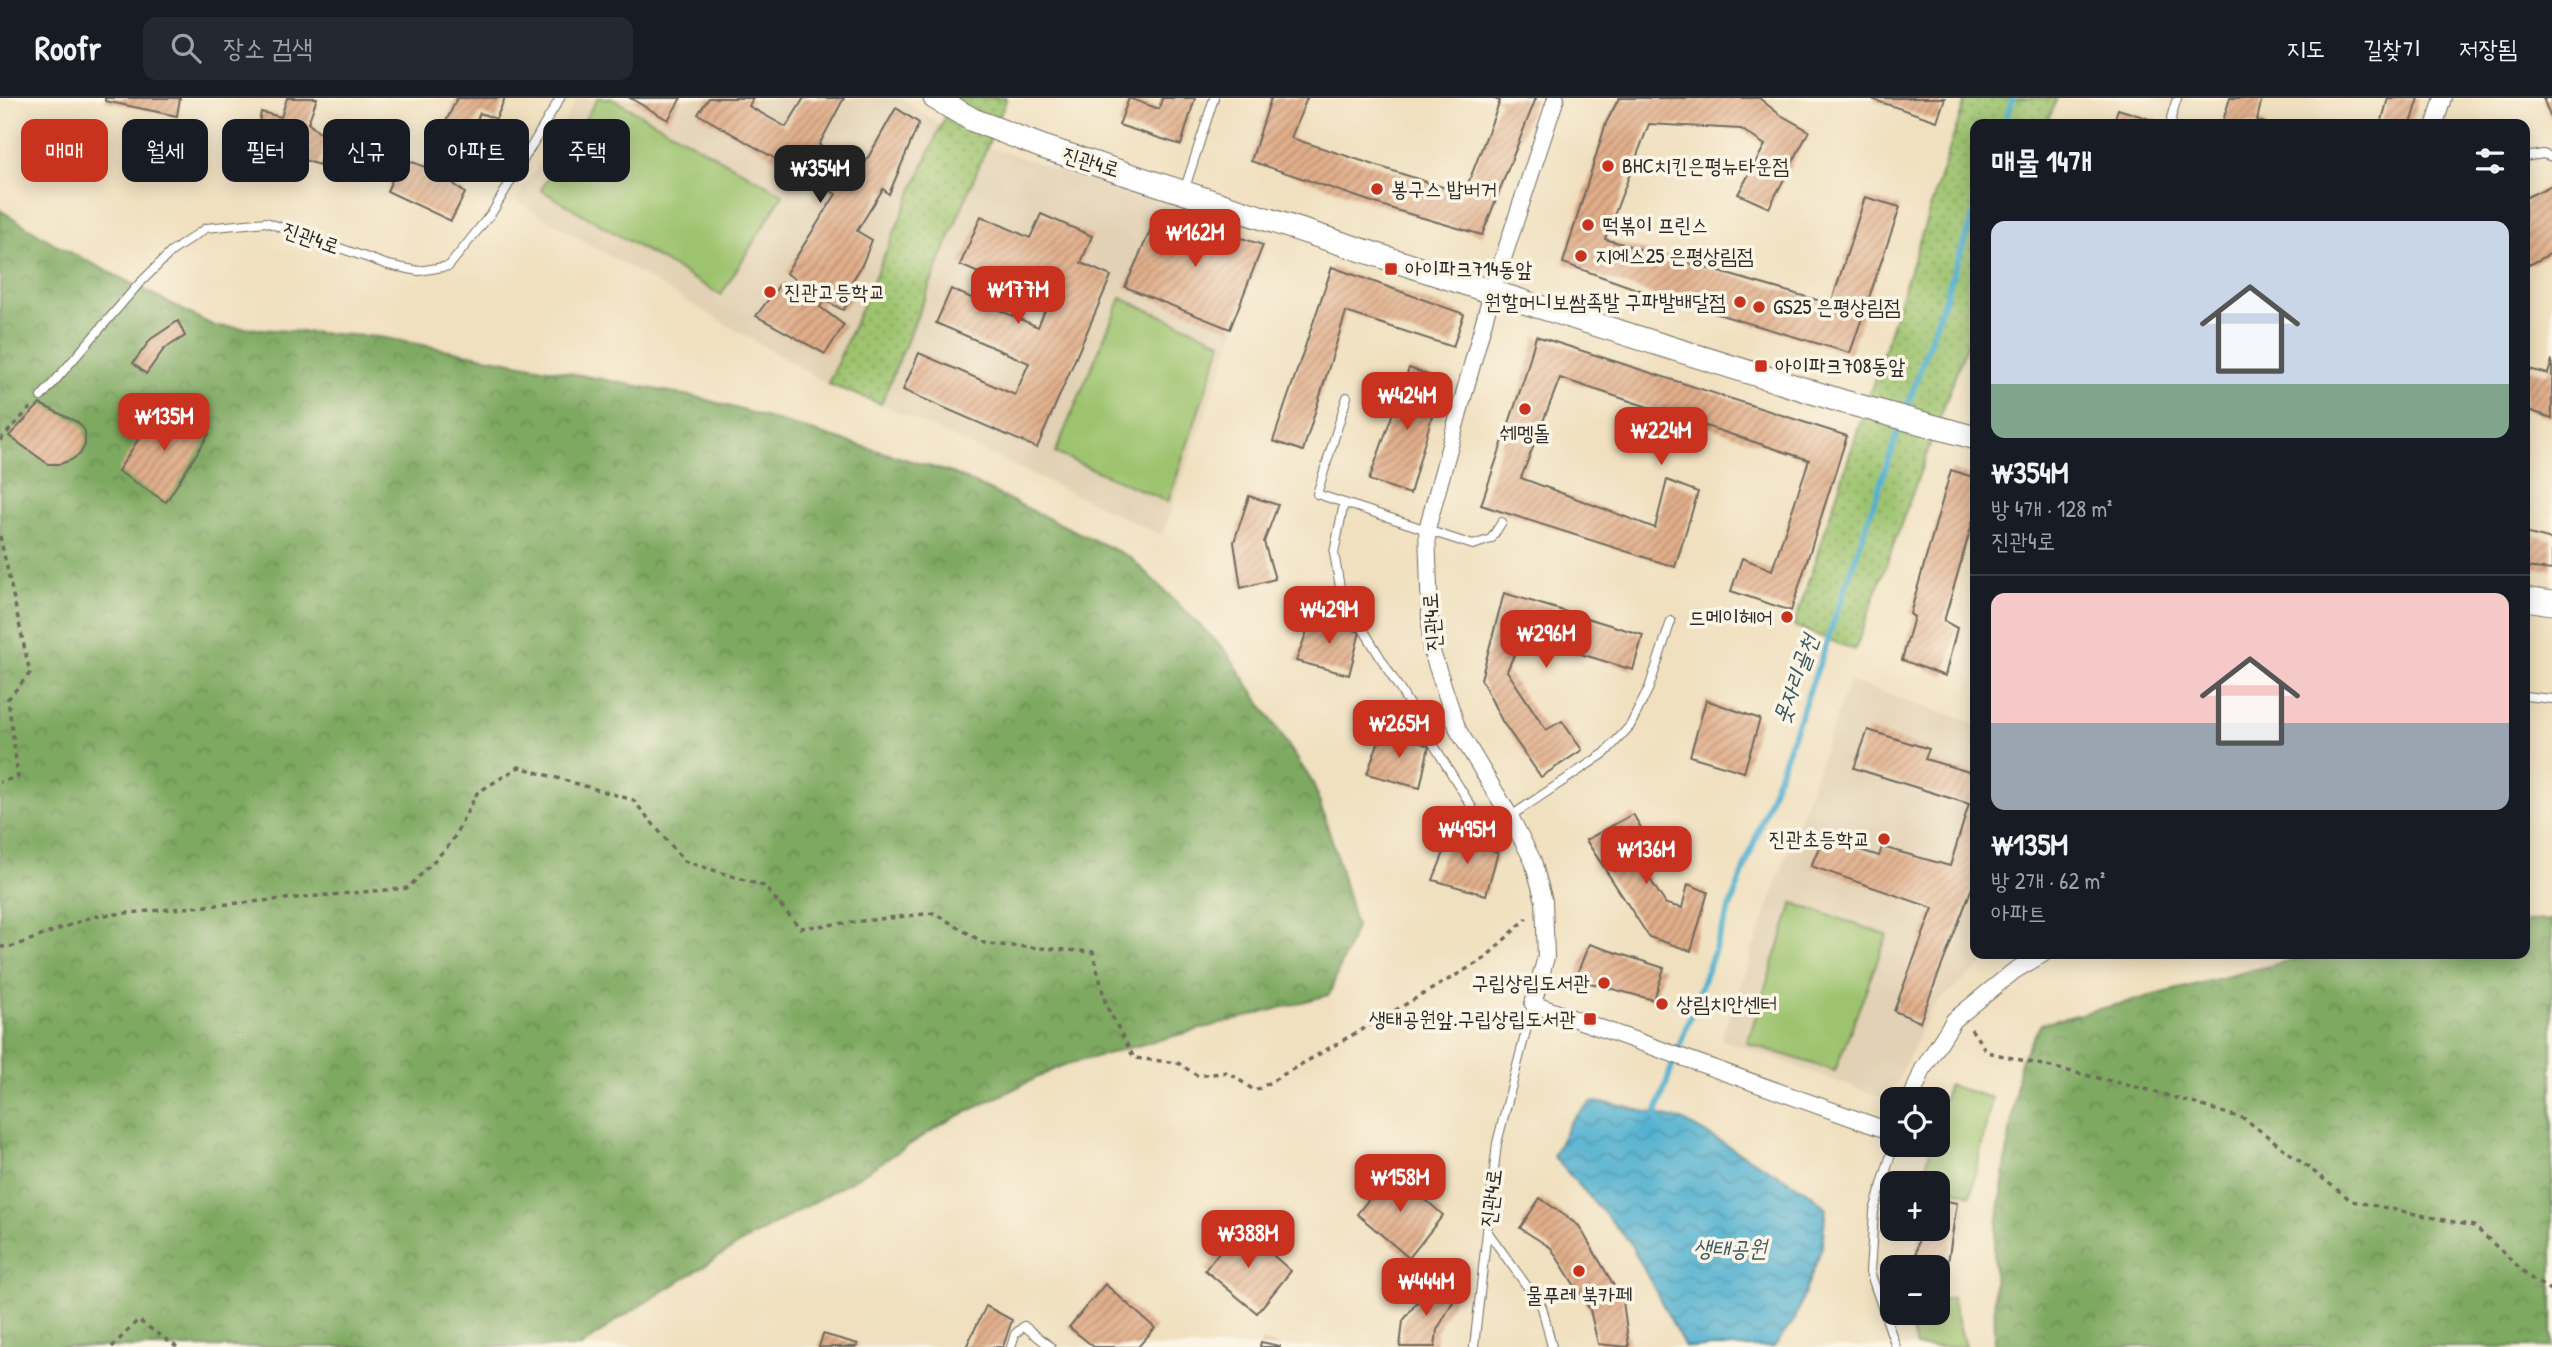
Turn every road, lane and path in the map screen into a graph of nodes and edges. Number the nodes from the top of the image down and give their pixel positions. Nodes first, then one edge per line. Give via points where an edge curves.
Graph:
1 (560, 98) edge
2 (935, 98) edge
3 (1214, 98) edge
4 (1556, 98) edge
5 (2177, 98) edge
6 (2443, 98) edge
7 (2171, 119) edge
8 (2437, 119) edge
9 (2530, 157) edge
10 (2552, 157) edge
11 (1184, 191) junction
12 (1492, 292) junction
13 (41, 397) joint
14 (1347, 397) dead end
15 (1970, 436) edge
16 (0, 440) edge
17 (1344, 503) junction
18 (1502, 522) dead end
19 (1427, 529) junction
20 (0, 536) edge
21 (2530, 600) edge
22 (2552, 603) edge
23 (1671, 621) dead end
24 (2530, 697) edge
25 (2552, 699) edge
26 (0, 782) edge
27 (1511, 818) junction
28 (1533, 911) dead end
29 (0, 947) edge
30 (2034, 959) edge
31 (1533, 1004) junction
32 (1969, 1026) dead end
33 (1916, 1087) edge
34 (1880, 1128) edge
35 (1890, 1157) edge
36 (1487, 1231) junction
37 (2552, 1291) edge
38 (112, 1347) edge
39 (177, 1347) edge
40 (1011, 1347) edge
41 (1051, 1347) edge
42 (1474, 1347) edge
43 (1552, 1347) edge
44 (1896, 1347) edge

1 - 13 lane, 진관4로 via 493,211 449,266 419,271 388,265 266,222 206,228 171,252 137,286
2 - 11 street, 진관4로 via 973,120 1044,148
3 - 11 lane
4 - 12 street
5 - 7 lane
6 - 8 street
9 - 10 lane
11 - 12 street, 진관4로
12 - 15 street, 진관4로
12 - 19 street, 진관4로
13 - 16 path
14 - 17 lane via 1317,494
17 - 19 lane
17 - 27 lane via 1334,553 1341,593 1487,832
18 - 19 lane via 1491,539 1472,545
19 - 27 street, 진관4로 via 1432,649 1458,730
20 - 26 path via 30,673 8,699 18,778
21 - 22 street
23 - 27 lane via 1649,688 1630,726 1605,753
24 - 25 lane
27 - 31 street, 진관4로 via 1534,861 1544,901 1546,957
28 - 29 path via 1484,959 1255,1091 1228,1072 1198,1076 1178,1063 1134,1058 1106,1005 1093,951 986,944 934,913 800,928 764,886 684,861 633,800 519,767 477,793 451,843 408,888 94,916
30 - 33 street via 1954,1020
31 - 34 street
31 - 36 lane, 진관4로 via 1497,1143
32 - 37 path via 1987,1052 2149,1090 2245,1119 2352,1201 2474,1226 2533,1280
35 - 44 lane via 1874,1212 1870,1272
36 - 42 lane, 진관4로
36 - 43 lane via 1542,1307
38 - 39 path via 138,1320
40 - 41 lane via 1024,1326

